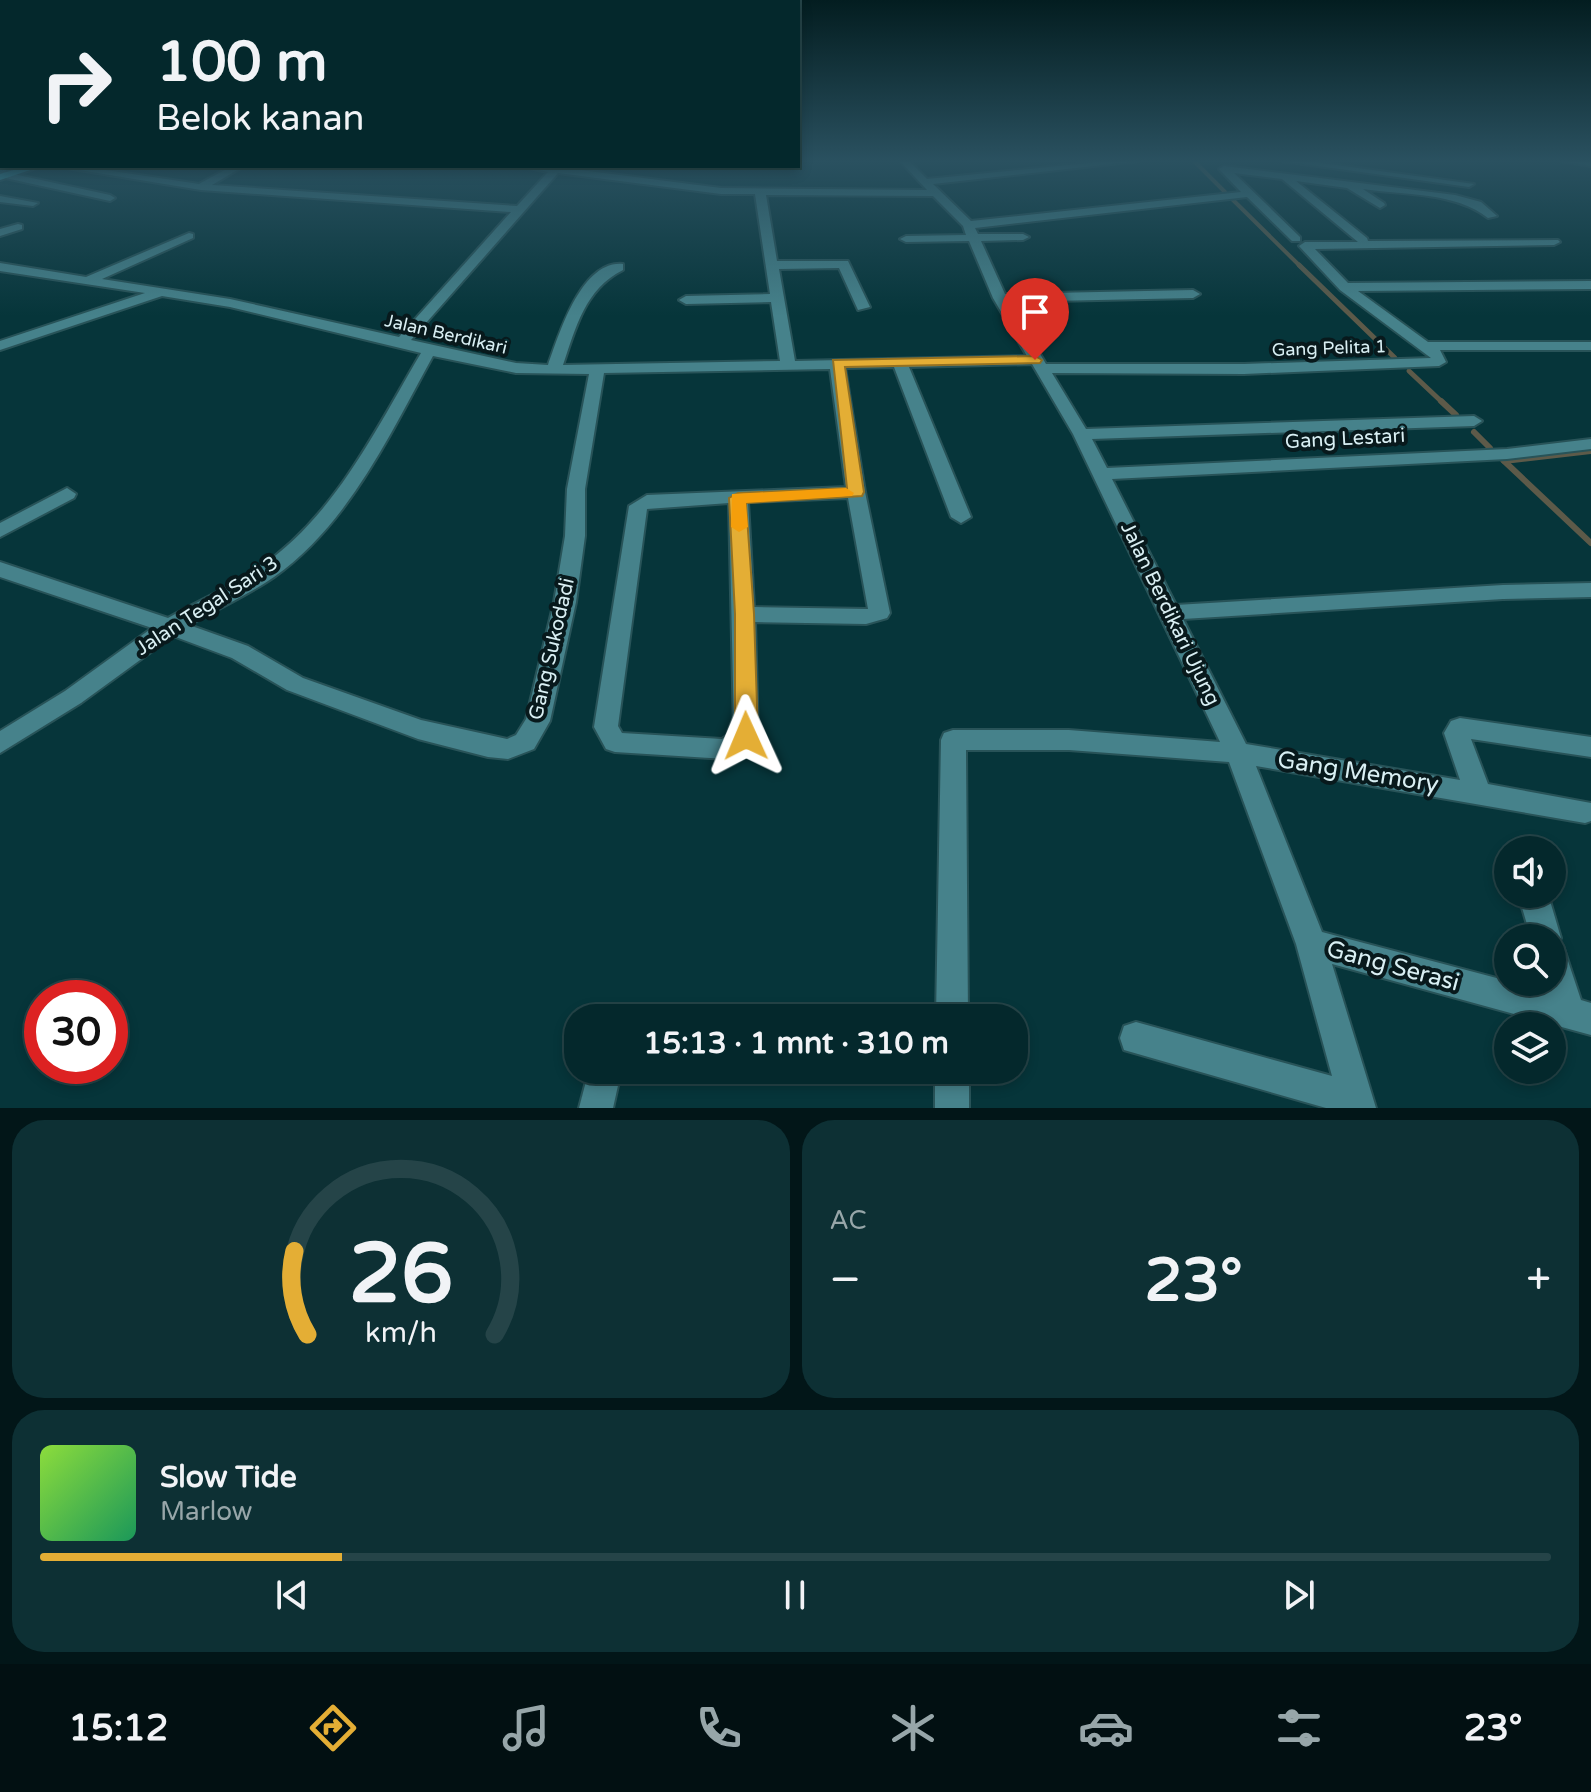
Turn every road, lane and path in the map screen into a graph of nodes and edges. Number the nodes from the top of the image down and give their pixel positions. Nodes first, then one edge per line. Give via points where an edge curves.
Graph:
1 (520, 213) edge
2 (763, 213) edge
3 (955, 213) edge
4 (1079, 213) edge
5 (1268, 213) edge
6 (1329, 213) edge
7 (1487, 213) edge
8 (1492, 216) dead end
9 (968, 225) junction
10 (18, 227) dead end
11 (0, 233) edge
12 (189, 236) dead end
13 (1023, 237) dead end
14 (974, 238) junction
15 (906, 239) dead end
16 (1363, 240) dead end
17 (1300, 242) junction
18 (1554, 242) dead end
19 (772, 265) junction
20 (0, 267) edge
21 (619, 267) dead end
22 (89, 280) junction
23 (1591, 285) edge
24 (1345, 287) junction
25 (164, 291) junction
26 (1193, 294) dead end
27 (777, 298) junction
28 (1000, 298) junction
29 (686, 300) dead end
30 (863, 307) dead end
31 (402, 342) junction
32 (0, 346) edge
33 (1425, 346) junction
34 (1591, 346) edge
35 (429, 351) junction
36 (899, 362) junction
37 (837, 363) junction
38 (788, 364) junction
39 (1038, 364) junction
40 (597, 369) junction
41 (554, 370) junction
42 (1474, 421) dead end
43 (1081, 434) junction
44 (1591, 444) edge
45 (1102, 474) junction
46 (856, 492) junction
47 (67, 494) dead end
48 (738, 498) junction
49 (961, 517) dead end
50 (0, 531) edge
51 (0, 569) edge
52 (1591, 590) edge
53 (1168, 613) junction
54 (744, 614) junction
55 (171, 626) junction
56 (0, 743) edge
57 (1591, 747) edge
58 (1238, 753) junction
59 (1477, 791) junction
60 (1585, 812) dead end
61 (1311, 944) junction
62 (1566, 986) edge
63 (952, 1004) edge
64 (1580, 1016) edge
65 (1136, 1038) dead end
66 (952, 1084) edge
67 (1357, 1103) edge
68 (952, 1108) edge

1 - 31 street
2 - 19 street
3 - 9 street, Jalan Berdikari Ujung
4 - 9 street
5 - 17 street, Gang Pelita 1
6 - 16 street
7 - 8 street
9 - 14 street, Jalan Berdikari Ujung
10 - 11 street
12 - 22 street
13 - 14 street
14 - 15 street
14 - 28 street, Jalan Berdikari Ujung
17 - 18 street
17 - 24 street, Gang Pelita 1
19 - 27 street
19 - 30 street via 844,264
20 - 22 street, Jalan Berdikari
21 - 41 street via 602,274 584,293
22 - 25 street, Jalan Berdikari
23 - 24 street
24 - 33 street, Gang Pelita 1
25 - 31 street, Jalan Berdikari
25 - 32 street
26 - 28 street
27 - 29 street
27 - 38 street
28 - 39 street, Jalan Berdikari Ujung
31 - 35 street, Jalan Berdikari
33 - 34 street
33 - 39 street, Gang Pelita 1 via 1439,362 1244,369
35 - 41 street, Jalan Berdikari
35 - 55 street, Jalan Tegal Sari 3 via 358,474 312,534 267,572
36 - 37 street, Jalan Berdikari
36 - 39 street, Jalan Berdikari
36 - 49 street
37 - 38 street, Jalan Berdikari
37 - 46 street
38 - 40 street, Jalan Berdikari
39 - 43 street, Jalan Berdikari Ujung
40 - 41 street, Jalan Berdikari
40 - 55 street, Gang Sukodadi via 576,489 565,602 538,721 525,742 508,749 488,747 418,729 295,684 240,652
42 - 43 street
43 - 45 street, Jalan Berdikari Ujung
44 - 45 street, Gang Lestari via 1507,454
45 - 53 street, Jalan Berdikari Ujung
46 - 48 street
46 - 54 street via 879,613
47 - 50 street
48 - 54 street
48 - 54 street via 647,501 636,509 606,727 610,738 726,749 740,742 746,736
51 - 55 street
52 - 53 street
53 - 58 street, Jalan Berdikari Ujung
55 - 56 street, Jalan Tegal Sari 3
57 - 59 street, Gang Memory via 1460,728 1456,733
58 - 59 street, Gang Memory
58 - 61 street, Jalan Berdikari Ujung
58 - 63 street, Gang Memory via 1069,740 953,740
59 - 60 street, Gang Memory
61 - 64 street, Gang Serasi
61 - 67 street, Jalan Berdikari Ujung
62 - 64 street, Gang Serasi
65 - 67 street
66 - 68 street

